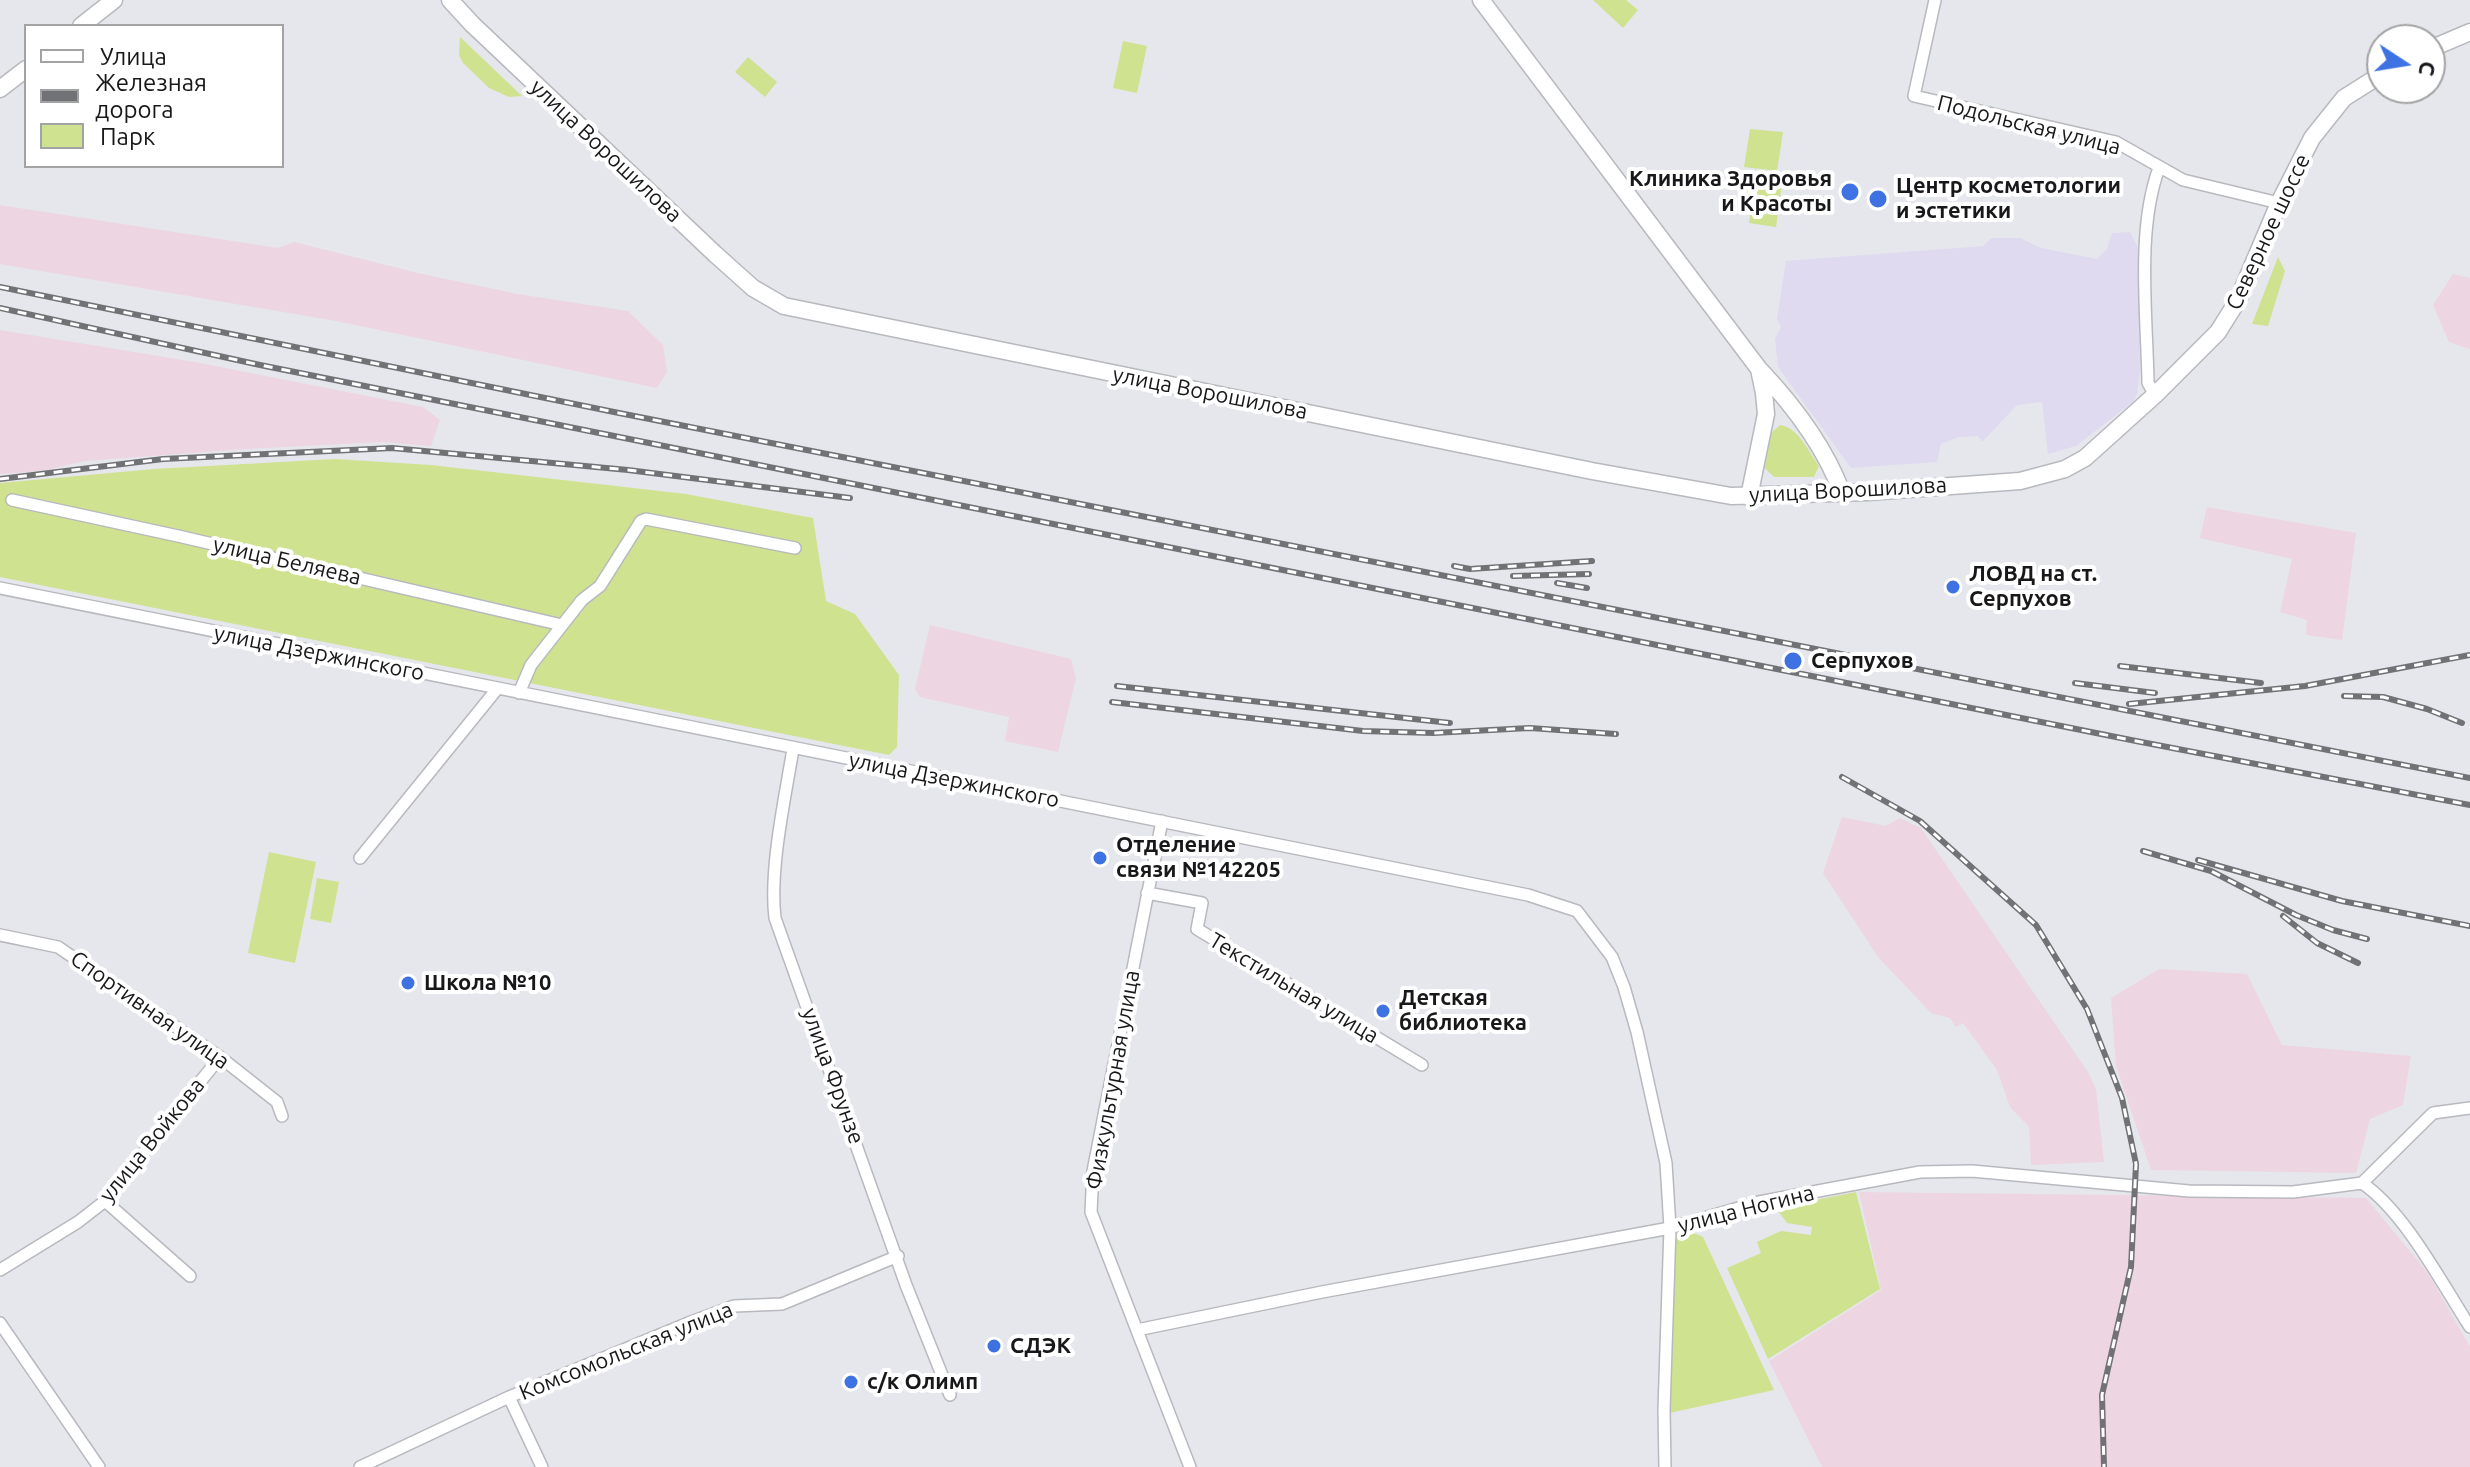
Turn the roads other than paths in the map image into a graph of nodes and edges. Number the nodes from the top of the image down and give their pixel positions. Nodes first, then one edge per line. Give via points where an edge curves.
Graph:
1 (114, 0) edge
2 (450, 0) edge
3 (1481, 0) edge
4 (1935, 0) edge
5 (84, 24) edge
6 (2470, 32) edge
7 (2446, 42) edge
8 (24, 71) edge
9 (2366, 84) edge
10 (0, 89) edge
11 (2159, 168) junction
12 (2279, 203) junction
13 (1759, 369) junction
14 (2155, 395) junction
15 (1808, 428) junction
16 (1761, 430) junction
17 (2085, 458) joint
18 (1842, 493) junction
19 (1749, 497) junction
20 (12, 500) dead end
21 (795, 548) dead end
22 (0, 588) edge
23 (562, 625) junction
24 (497, 689) junction
25 (519, 693) junction
26 (793, 749) junction
27 (1162, 821) junction
28 (360, 858) dead end
29 (1147, 893) junction
30 (0, 935) edge
31 (220, 1057) junction
32 (1422, 1065) dead end
33 (2470, 1108) edge
34 (282, 1116) dead end
35 (2362, 1183) junction
36 (105, 1201) junction
37 (1670, 1228) junction
38 (898, 1256) junction
39 (0, 1270) edge
40 (190, 1276) dead end
41 (0, 1323) edge
42 (2470, 1327) edge
43 (1137, 1330) junction
44 (950, 1395) dead end
45 (509, 1397) junction
46 (99, 1467) edge
47 (360, 1467) edge
48 (542, 1467) edge
49 (1190, 1467) edge
50 (1665, 1467) edge

1 - 5 main road
2 - 19 main road, улица Ворошилова via 715,254 753,288 784,306 1592,471
3 - 13 main road
4 - 11 street, Подольская улица via 1914,96 2116,142
6 - 7 main road
8 - 10 main road
9 - 12 main road, Северное шоссе via 2344,98 2312,138
11 - 12 street, Подольская улица via 2183,180
11 - 14 street via 2146,235 2148,383
12 - 14 main road, Северное шоссе via 2226,321
13 - 15 main road
13 - 16 main road via 1766,404
14 - 17 main road, Северное шоссе
15 - 16 main road via 1786,415 1769,419
15 - 18 main road
16 - 19 main road
17 - 18 main road, улица Ворошилова via 2020,481
18 - 19 main road, улица Ворошилова
20 - 23 street, улица Беляева
21 - 23 street via 646,519 600,586
22 - 24 street, улица Дзержинского
23 - 25 street via 531,665
24 - 25 street, улица Дзержинского
24 - 28 street
25 - 26 street, улица Дзержинского
26 - 27 street, улица Дзержинского
26 - 38 street, улица Фрунзе via 775,918
27 - 29 street, Физкультурная улица
27 - 37 street, улица Дзержинского via 1528,895 1577,911 1612,957 1624,987 1666,1163
29 - 32 street, Текстильная улица via 1202,903 1197,929
29 - 43 street, Физкультурная улица via 1093,1171 1091,1212
30 - 31 street, Спортивная улица via 58,947
31 - 34 street, Спортивная улица via 277,1102
31 - 36 street, улица Войкова
33 - 35 street via 2433,1113
35 - 37 street, улица Ногина via 2293,1192 2189,1191 1972,1171 1920,1172 1759,1202
35 - 42 street via 2385,1202
36 - 39 street, улица Войкова
36 - 40 street
37 - 43 street, улица Ногина
37 - 50 street
38 - 44 street, улица Фрунзе
38 - 45 street, Комсомольская улица via 782,1304 734,1306
41 - 46 street
43 - 49 street, Физкультурная улица
45 - 47 street, Комсомольская улица
45 - 48 street

